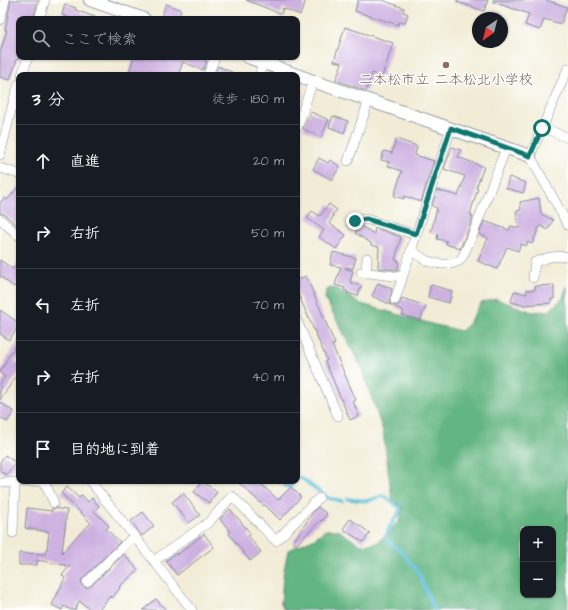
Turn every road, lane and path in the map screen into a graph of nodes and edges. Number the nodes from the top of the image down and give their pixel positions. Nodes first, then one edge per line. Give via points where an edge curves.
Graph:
1 (5, 0) edge
2 (45, 0) edge
3 (90, 0) edge
4 (40, 16) edge
5 (135, 16) edge
6 (0, 20) edge
7 (27, 60) edge
8 (214, 60) edge
9 (256, 60) edge
10 (262, 62) junction
11 (568, 68) edge
12 (23, 72) edge
13 (209, 72) edge
14 (260, 72) edge
15 (289, 72) edge
16 (300, 76) edge
17 (313, 81) junction
18 (369, 100) junction
19 (16, 103) edge
20 (300, 119) edge
21 (451, 128) junction
22 (542, 128) junction
23 (568, 138) edge
24 (506, 148) junction
25 (0, 155) edge
26 (530, 156) junction
27 (348, 161) dead end
28 (0, 168) edge
29 (16, 173) edge
30 (0, 219) edge
31 (355, 221) dead end
32 (568, 225) edge
33 (16, 233) edge
34 (416, 234) junction
35 (411, 250) junction
36 (568, 256) edge
37 (367, 258) dead end
38 (402, 277) junction
39 (533, 278) dead end
40 (395, 300) dead end
41 (300, 328) edge
42 (338, 416) dead end
43 (15, 482) joint
44 (0, 483) edge
45 (45, 484) edge
46 (92, 484) edge
47 (318, 498) dead end
48 (54, 503) dead end
49 (13, 533) dead end
50 (134, 536) junction
51 (154, 560) junction
52 (87, 582) dead end
53 (192, 610) edge

1 - 6 street
2 - 4 street
3 - 5 street
7 - 12 street
8 - 13 street
9 - 10 street
10 - 14 street
10 - 15 street
11 - 22 street
16 - 17 street
17 - 18 street
17 - 20 street
18 - 21 street
18 - 27 street
19 - 25 street
21 - 24 street
21 - 34 street
22 - 23 street
22 - 26 street
24 - 26 street
24 - 35 street via 473,234 459,261 441,264 427,261
26 - 32 street
28 - 29 street
30 - 33 street
31 - 34 street via 366,219
34 - 35 street
35 - 38 street
36 - 39 street via 550,257 534,262
37 - 38 street via 363,273
38 - 40 street
41 - 42 street
43 - 44 street
43 - 49 street
45 - 48 street
46 - 50 street
47 - 51 street via 276,541 232,496 209,522
50 - 51 street
50 - 52 street
51 - 53 street

